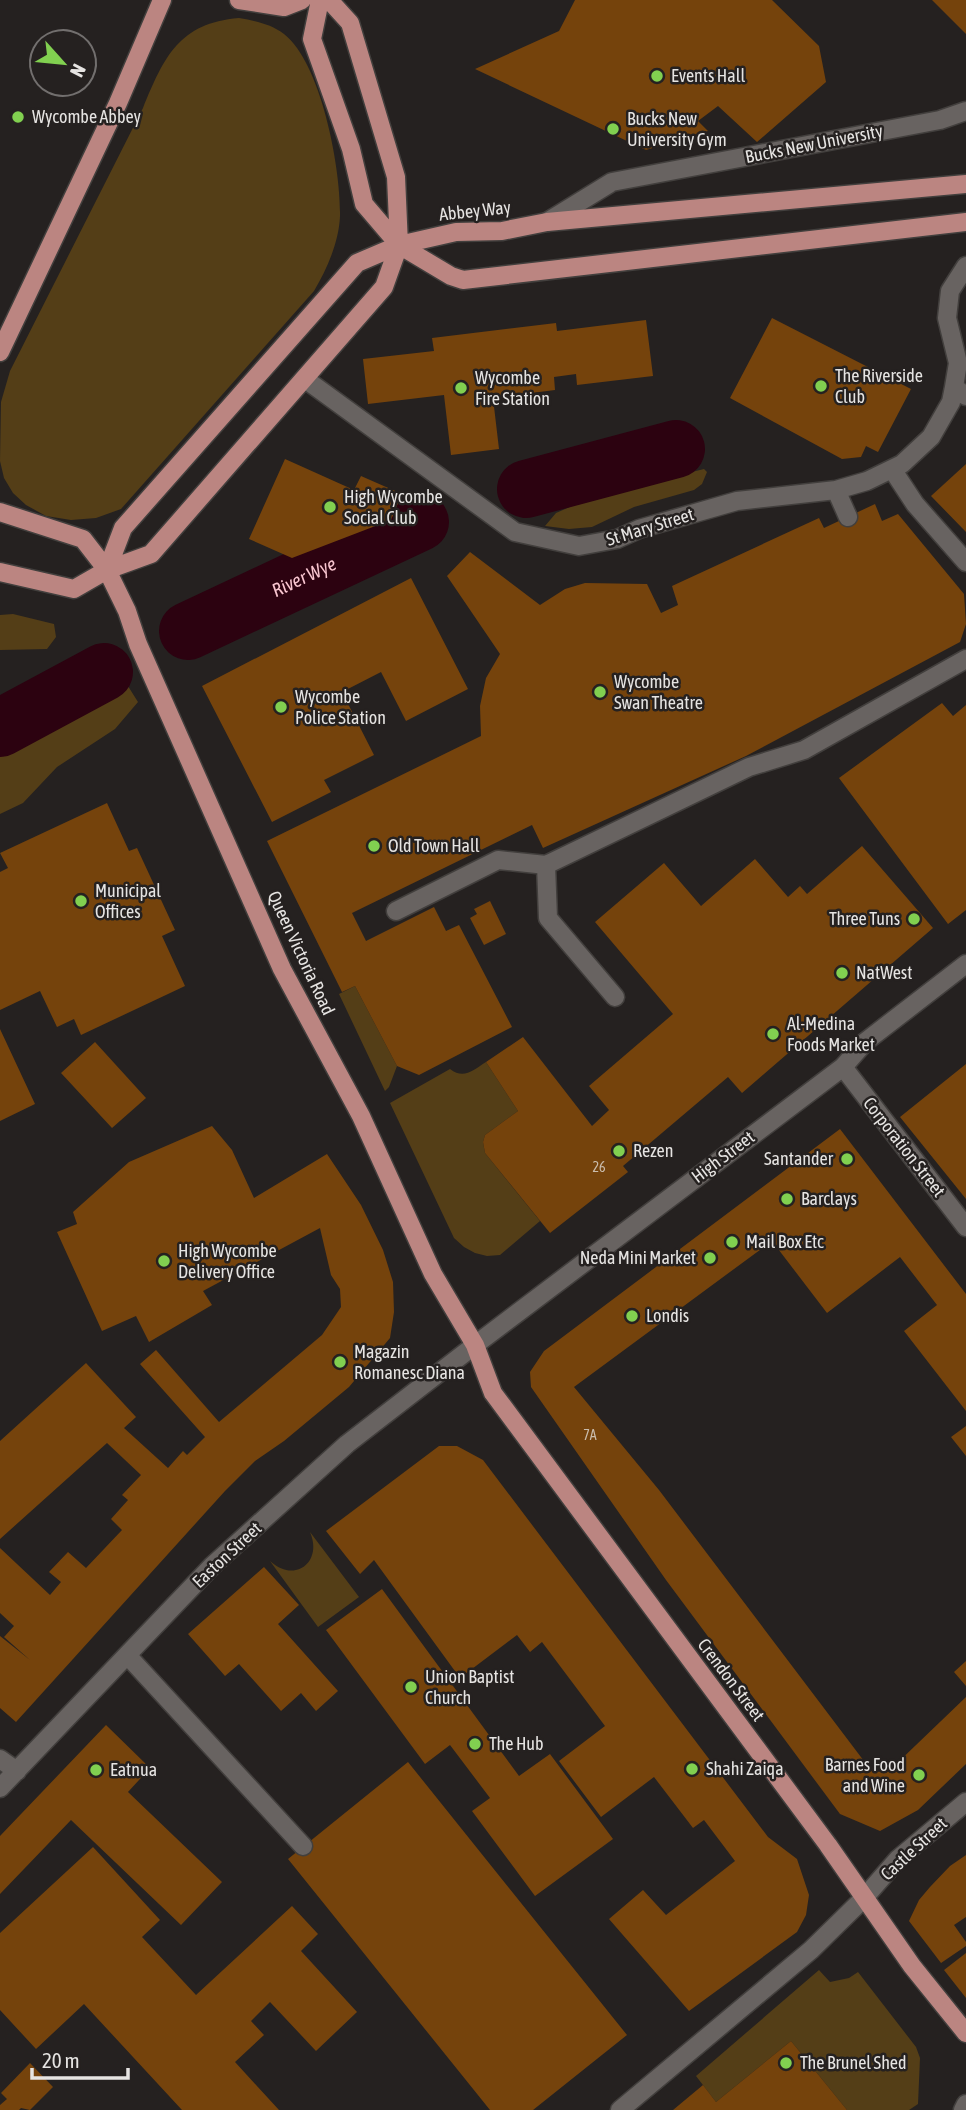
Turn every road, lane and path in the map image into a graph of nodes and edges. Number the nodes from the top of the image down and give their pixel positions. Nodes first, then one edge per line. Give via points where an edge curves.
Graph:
1 (162, 0) edge
2 (239, 0) edge
3 (302, 0) edge
4 (320, 0) edge
5 (328, 0) edge
6 (966, 111) edge
7 (962, 183) edge
8 (547, 222) junction
9 (966, 222) edge
10 (399, 244) junction
11 (966, 266) edge
12 (1, 346) edge
13 (305, 379) junction
14 (960, 392) edge
15 (892, 469) junction
16 (836, 490) junction
17 (0, 512) edge
18 (848, 517) dead end
19 (966, 562) edge
20 (107, 570) junction
21 (0, 572) edge
22 (966, 659) edge
23 (545, 865) junction
24 (396, 911) dead end
25 (966, 964) edge
26 (615, 997) dead end
27 (843, 1067) junction
28 (966, 1227) edge
29 (475, 1345) junction
30 (127, 1655) junction
31 (0, 1759) edge
32 (17, 1771) junction
33 (0, 1788) edge
34 (966, 1802) edge
35 (303, 1846) dead end
36 (864, 1898) junction
37 (966, 2033) edge
38 (620, 2110) edge

1 - 12 main road via 118,103
2 - 3 main road via 284,7
4 - 10 main road via 312,39 351,149 364,204
5 - 10 main road via 350,23 362,57 396,177
6 - 8 street, Bucks New University via 940,120 612,182
7 - 8 main road, Abbey Way
8 - 10 main road, Abbey Way
9 - 10 main road via 463,280
10 - 13 main road via 384,287
10 - 20 main road, Abbey Way via 357,263 123,528
11 - 14 street, St Mary Street via 950,291 947,318
13 - 16 street, St Mary Street via 515,532 579,546 617,539 737,501
13 - 20 main road via 151,554
14 - 15 street, St Mary Street via 931,437
15 - 16 street, St Mary Street
15 - 19 street via 915,504
16 - 18 street
17 - 20 main road, Queen Victoria Road via 83,539
20 - 21 main road via 74,589
20 - 29 main road, Queen Victoria Road via 282,969 361,1116 433,1274
22 - 23 street via 804,750 749,767
23 - 24 street via 498,860
23 - 26 street via 548,918
25 - 27 street, High Street via 865,1042
27 - 28 street, Corporation Street
27 - 29 street, High Street
29 - 30 street, Easton Street via 347,1444 212,1566
29 - 36 main road, Crendon Street via 502,1408
30 - 32 street, Easton Street
30 - 35 street
31 - 32 street
32 - 33 street, Easton Street
34 - 36 street, Castle Street via 898,1859
36 - 37 main road, Crendon Street
36 - 38 street, Castle Street via 811,1950

